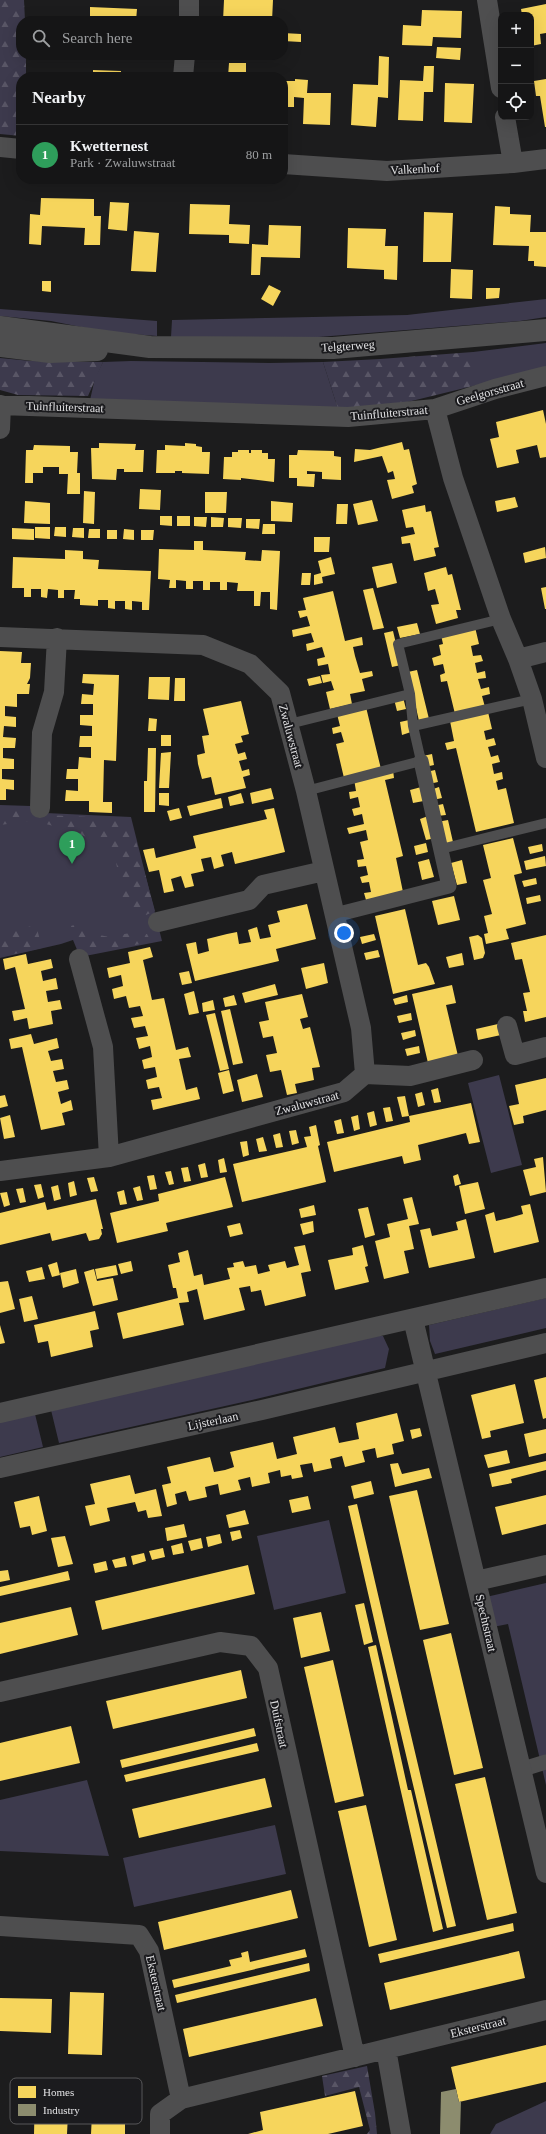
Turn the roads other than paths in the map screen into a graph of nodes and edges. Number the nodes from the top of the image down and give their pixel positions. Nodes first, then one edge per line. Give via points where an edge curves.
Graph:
1 (189, 0) edge
2 (487, 0) edge
3 (189, 16) edge
4 (185, 60) edge
5 (183, 72) edge
6 (500, 84) edge
7 (506, 120) edge
8 (0, 147) edge
9 (16, 149) edge
10 (546, 159) edge
11 (513, 163) junction
12 (288, 164) edge
13 (0, 327) edge
14 (546, 330) edge
15 (0, 346) edge
16 (150, 347) junction
17 (546, 376) edge
18 (0, 405) edge
19 (435, 409) junction
20 (0, 429) edge
21 (501, 619) junction
22 (0, 636) edge
23 (57, 638) junction
24 (546, 652) edge
25 (518, 659) junction
26 (410, 694) junction
27 (532, 700) junction
28 (289, 724) junction
29 (413, 726) junction
30 (546, 758) edge
31 (421, 761) junction
32 (306, 790) junction
33 (40, 808) dead end
34 (546, 823) edge
35 (441, 849) junction
36 (324, 871) junction
37 (335, 914) junction
38 (158, 922) dead end
39 (79, 958) dead end
40 (507, 1026) dead end
41 (546, 1047) edge
42 (473, 1060) dead end
43 (365, 1074) junction
44 (109, 1156) junction
45 (0, 1171) edge
46 (546, 1288) edge
47 (413, 1319) junction
48 (546, 1343) edge
49 (425, 1372) junction
50 (0, 1413) edge
51 (0, 1468) edge
52 (546, 1565) edge
53 (476, 1581) junction
54 (0, 1692) edge
55 (546, 1762) edge
56 (520, 1770) junction
57 (545, 1861) edge
58 (0, 1926) edge
59 (546, 2010) edge
60 (386, 2049) junction
61 (355, 2057) junction
62 (181, 2099) junction
63 (160, 2134) edge
64 (401, 2134) edge

1 - 3 street
2 - 6 street
4 - 5 street
7 - 11 street
8 - 9 street
10 - 11 street, Valkenhof
11 - 12 street, Valkenhof via 388,171
13 - 16 street, Telgterweg
14 - 16 street, Telgterweg via 333,348
15 - 16 street, Telgterweg via 50,352
17 - 19 street, Geelgorsstraat via 495,389
18 - 19 street, Tuinfluiterstraat via 336,417
18 - 20 street
19 - 21 street, Tuinfluiterstraat via 453,478
21 - 25 street, Tuinfluiterstraat
21 - 26 lane via 398,644
22 - 23 street, Zwaluwstraat
23 - 28 street, Zwaluwstraat via 203,645 250,664 280,693
23 - 33 street via 54,692 42,733
24 - 25 street
25 - 27 street, Tuinfluiterstraat
26 - 28 lane
26 - 29 lane
27 - 29 lane
27 - 30 street, Tuinfluiterstraat
28 - 32 street, Zwaluwstraat
29 - 31 lane
31 - 32 lane
31 - 35 street
32 - 36 street, Zwaluwstraat
34 - 35 lane
35 - 37 street via 449,886
36 - 37 street, Zwaluwstraat
36 - 38 street via 263,885 249,900
37 - 43 street, Zwaluwstraat via 361,1028
39 - 44 street via 103,1047
40 - 41 street via 515,1055
42 - 43 street via 410,1076
43 - 44 street, Zwaluwstraat via 344,1092
44 - 45 street, Zwaluwstraat
46 - 47 street
47 - 49 street
47 - 50 street
48 - 49 street, Lijsterlaan
49 - 51 street, Lijsterlaan
49 - 53 street, Spechtstraat
52 - 53 street
53 - 56 street, Spechtstraat
54 - 61 street, Duifstraat via 220,1642 251,1646 268,1668
55 - 56 street
56 - 57 street, Spechtstraat
58 - 62 street, Eksterstraat via 139,1935 149,1951
59 - 60 street, Eksterstraat
60 - 61 street, Eksterstraat
60 - 64 street
61 - 62 street, Eksterstraat
62 - 63 street, Eksterstraat via 160,2114

